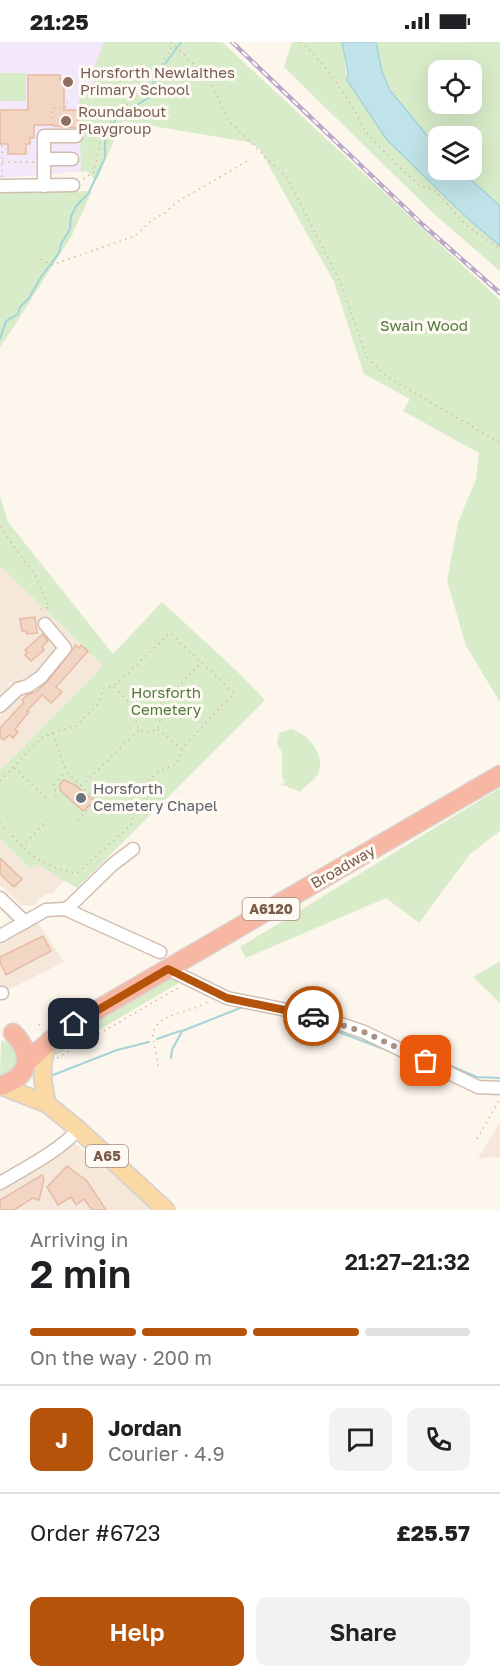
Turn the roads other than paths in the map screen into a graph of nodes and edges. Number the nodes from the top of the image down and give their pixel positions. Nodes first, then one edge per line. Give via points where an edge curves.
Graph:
1 (76, 136) dead end
2 (44, 159) junction
3 (72, 159) dead end
4 (73, 185) road end
5 (1, 186) edge
6 (44, 186) junction
7 (43, 615) road end
8 (0, 706) edge
9 (500, 775) edge
10 (133, 849) dead end
11 (0, 898) edge
12 (65, 909) junction
13 (24, 922) junction
14 (0, 936) edge
15 (160, 952) dead end
16 (168, 969) junction
17 (7, 1031) edge
18 (61, 1031) junction
19 (50, 1052) junction
20 (25, 1066) junction
21 (0, 1086) edge
22 (500, 1088) edge
23 (47, 1104) junction
24 (78, 1129) junction
25 (0, 1183) edge
26 (163, 1209) edge

1 - 2 street via 44,136
2 - 3 street
2 - 6 street
4 - 6 street
5 - 6 street
7 - 8 street via 65,648 41,676 18,689
9 - 16 highway, Broadway / A6120
10 - 12 street
11 - 13 street
12 - 13 street via 46,910
12 - 15 street
13 - 14 street
16 - 18 highway, Broadway / A6120
16 - 22 street via 227,998 321,1017 364,1032 478,1087
17 - 18 highway, A6120 via 38,1037
17 - 20 highway via 22,1042
18 - 19 highway, A6120
19 - 20 highway, A6120
19 - 23 main road via 42,1064 41,1077
20 - 21 highway via 14,1082
20 - 23 main road, A65
21 - 23 main road, A65
23 - 24 main road, A65
24 - 25 street via 56,1148
24 - 26 main road, A65

